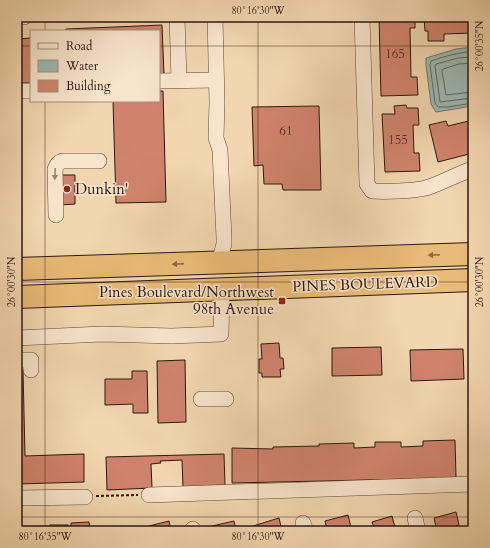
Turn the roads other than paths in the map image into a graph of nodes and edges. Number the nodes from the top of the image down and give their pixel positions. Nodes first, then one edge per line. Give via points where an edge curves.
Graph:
1 (17, 17) edge
2 (24, 17) edge
3 (177, 17) edge
4 (215, 17) edge
5 (362, 17) edge
6 (179, 80) junction
7 (216, 80) junction
8 (160, 81) edge
9 (17, 91) edge
10 (30, 91) edge
11 (99, 161) dead end
12 (473, 169) edge
13 (56, 215) dead end
14 (473, 254) edge
15 (353, 258) junction
16 (213, 263) junction
17 (62, 268) junction
18 (17, 269) edge
19 (473, 280) edge
20 (17, 281) edge
21 (222, 290) junction
22 (17, 297) edge
23 (17, 338) edge
24 (17, 360) edge
25 (31, 370) dead end
26 (201, 399) dead end
27 (226, 399) dead end
28 (473, 484) edge
29 (149, 495) road end
30 (85, 496) road end
31 (17, 498) edge

1 - 2 street
3 - 6 street
4 - 7 street
5 - 12 street via 367,184 372,191 425,188
6 - 7 street
6 - 8 street
7 - 16 street via 216,138 220,150 224,244
9 - 10 street
11 -> 13 street via 62,161 56,165
14 -> 15 highway, PINES BOULEVARD
15 - 16 highway, PINES BOULEVARD
15 - 21 highway via 313,270 238,274 227,280
16 -> 17 highway, PINES BOULEVARD
16 - 22 highway via 215,270 208,275 192,279 90,282
17 - 18 highway, PINES BOULEVARD
17 - 20 highway via 48,275
19 - 21 highway, PINES BOULEVARD
21 - 22 highway, PINES BOULEVARD
21 - 23 street via 222,334 102,334
24 - 25 street via 31,360
26 - 27 street
28 - 29 street
30 - 31 street

